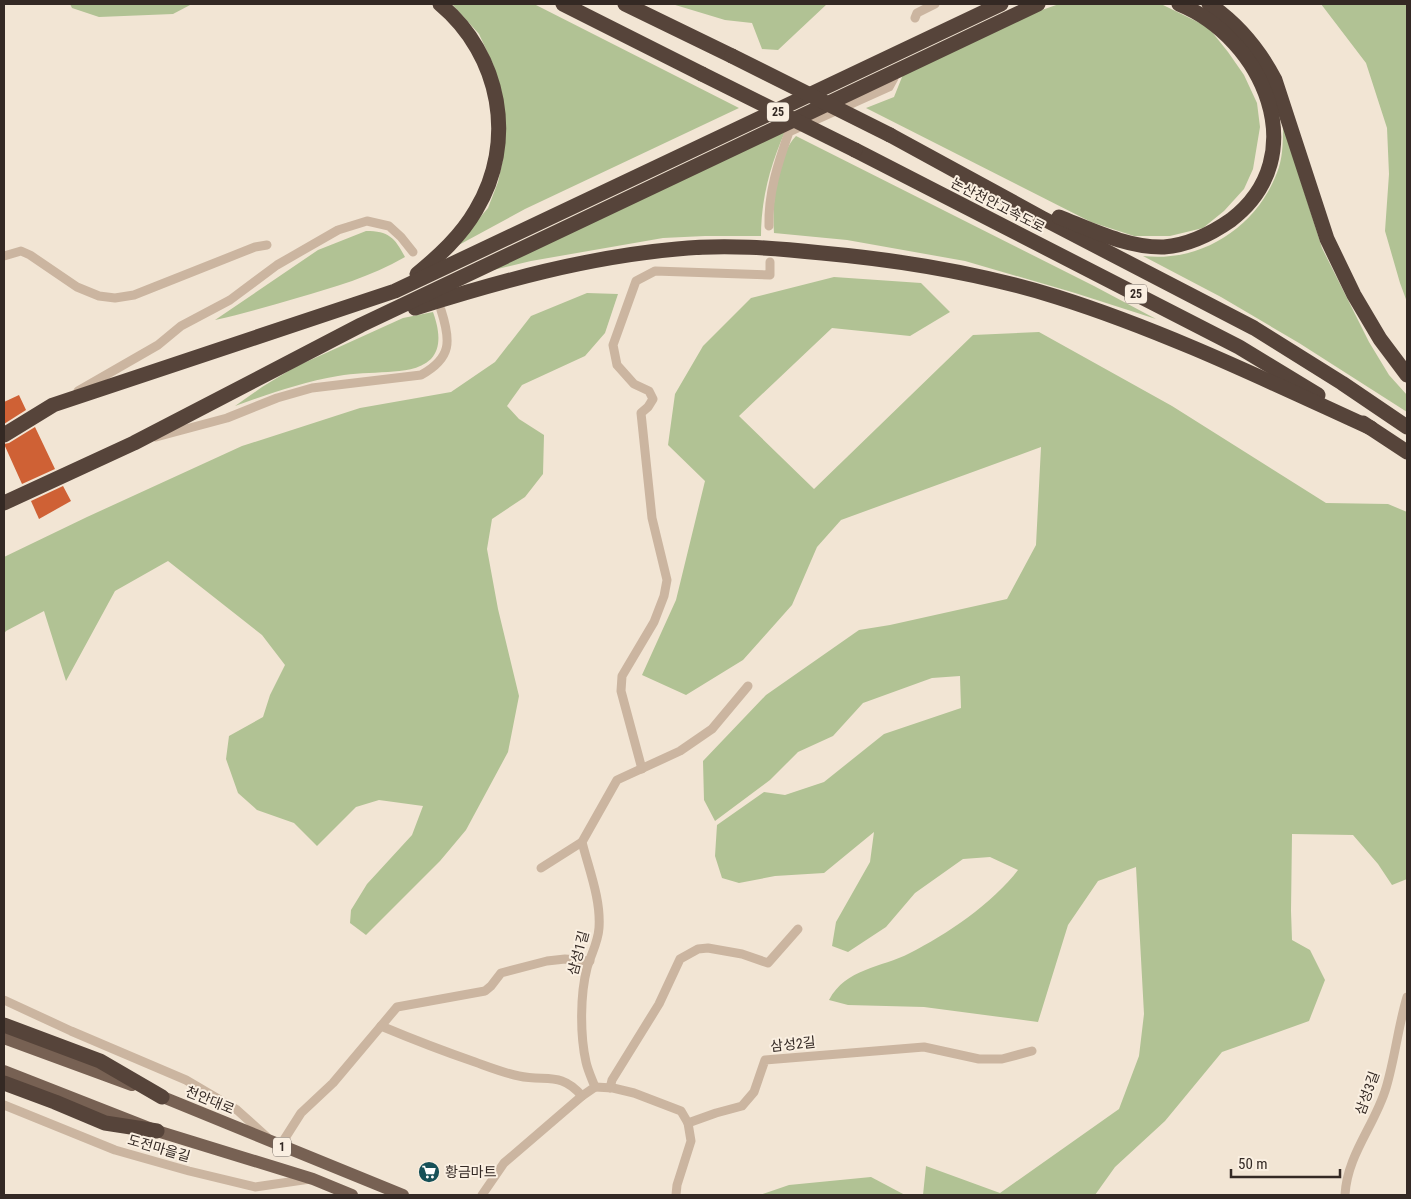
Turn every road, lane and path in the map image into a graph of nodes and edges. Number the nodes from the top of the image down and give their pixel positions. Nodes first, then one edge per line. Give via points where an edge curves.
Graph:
1 (440, 4) edge
2 (563, 4) edge
3 (626, 4) edge
4 (935, 4) edge
5 (1001, 4) edge
6 (1038, 4) edge
7 (1179, 4) edge
8 (1210, 4) edge
9 (915, 18) dead end
10 (894, 78) dead end
11 (980, 184) junction
12 (769, 226) dead end
13 (267, 245) dead end
14 (413, 252) dead end
15 (4, 256) edge
16 (770, 262) dead end
17 (395, 291) junction
18 (441, 310) dead end
19 (361, 325) junction
20 (1407, 375) edge
21 (53, 405) junction
22 (1407, 427) edge
23 (1371, 428) junction
24 (4, 435) edge
25 (134, 443) junction
26 (1407, 452) edge
27 (4, 503) edge
28 (748, 686) dead end
29 (642, 769) junction
30 (582, 842) junction
31 (541, 868) dead end
32 (798, 929) dead end
33 (590, 961) junction
34 (1407, 997) edge
35 (4, 1000) edge
36 (4, 1025) edge
37 (381, 1026) junction
38 (4, 1038) edge
39 (1032, 1051) dead end
40 (4, 1071) edge
41 (4, 1083) edge
42 (595, 1087) junction
43 (610, 1088) junction
44 (582, 1096) junction
45 (162, 1097) junction
46 (4, 1105) edge
47 (688, 1122) junction
48 (156, 1131) junction
49 (275, 1143) junction
50 (313, 1179) junction
51 (352, 1195) edge
52 (403, 1195) edge
53 (482, 1195) edge
54 (676, 1195) edge
55 (1345, 1195) edge

1 - 17 highway via 467,32 485,61 496,96 500,134 495,165 476,211 462,231 430,264
2 - 23 highway, 논산천안고속도로 / 25, bridge via 1239,347
3 - 11 highway, 논산천안고속도로 / 25, bridge via 890,135
4 - 9 lane via 917,13
5 - 17 highway
6 - 19 highway
7 - 11 highway via 1211,21 1228,36 1252,65 1270,104 1274,139 1269,170 1257,194 1237,215 1216,230 1190,242 1152,246 1101,233
8 - 20 highway via 1236,25 1276,80 1327,239 1380,340
10 - 12 lane via 889,87 789,132 777,168 769,207
11 - 22 highway, 논산천안고속도로 / 25 via 1254,328
13 - 15 lane via 134,296 115,298 76,287 21,251
14 - 21 lane via 389,226 367,221 338,230 277,265 230,300 181,326 158,346
16 - 29 lane via 770,275 655,271 636,281 613,344 617,365 634,384 649,391 653,399 641,413 652,518 667,580 654,622 622,676 621,691
17 - 21 highway
18 - 25 lane via 448,330 444,355 435,367 421,375 312,388 227,418
19 - 23 highway via 536,272 634,254 714,247 848,255 948,271 1055,296 1156,332
19 - 25 highway
21 - 24 highway
23 - 26 highway, 논산천안고속도로 / 25
25 - 27 highway
28 - 29 lane via 712,729 680,751
29 - 30 lane via 617,780
30 - 31 lane
30 - 33 lane, 삼성1길 via 598,903 599,928
32 - 43 lane via 768,963 708,948 698,948 680,959 659,1004
33 - 37 lane via 547,961 501,973 485,991 397,1007
33 - 42 lane, 삼성1길 via 583,992 583,1034 586,1062
34 - 55 lane, 삼성3길 via 1387,1086 1350,1165
35 - 49 lane via 186,1080 237,1110
36 - 45 highway via 100,1061
37 - 44 lane via 512,1074 562,1080
37 - 49 lane via 333,1083
38 - 45 main road, 천안대로 / 1
39 - 47 lane, 삼성2길 via 1002,1059 979,1059 924,1048 765,1060 754,1092 742,1106
40 - 48 main road, 1
41 - 48 highway via 105,1123
42 - 43 lane
42 - 44 lane
43 - 47 lane via 634,1093 681,1111
44 - 53 lane via 504,1163
45 - 49 main road, 천안대로 / 1
46 - 50 lane, 도전마을길 via 116,1150 189,1171 255,1186
47 - 54 lane via 691,1141
48 - 50 main road, 1
49 - 52 main road, 천안대로 / 1
50 - 51 main road, 1

